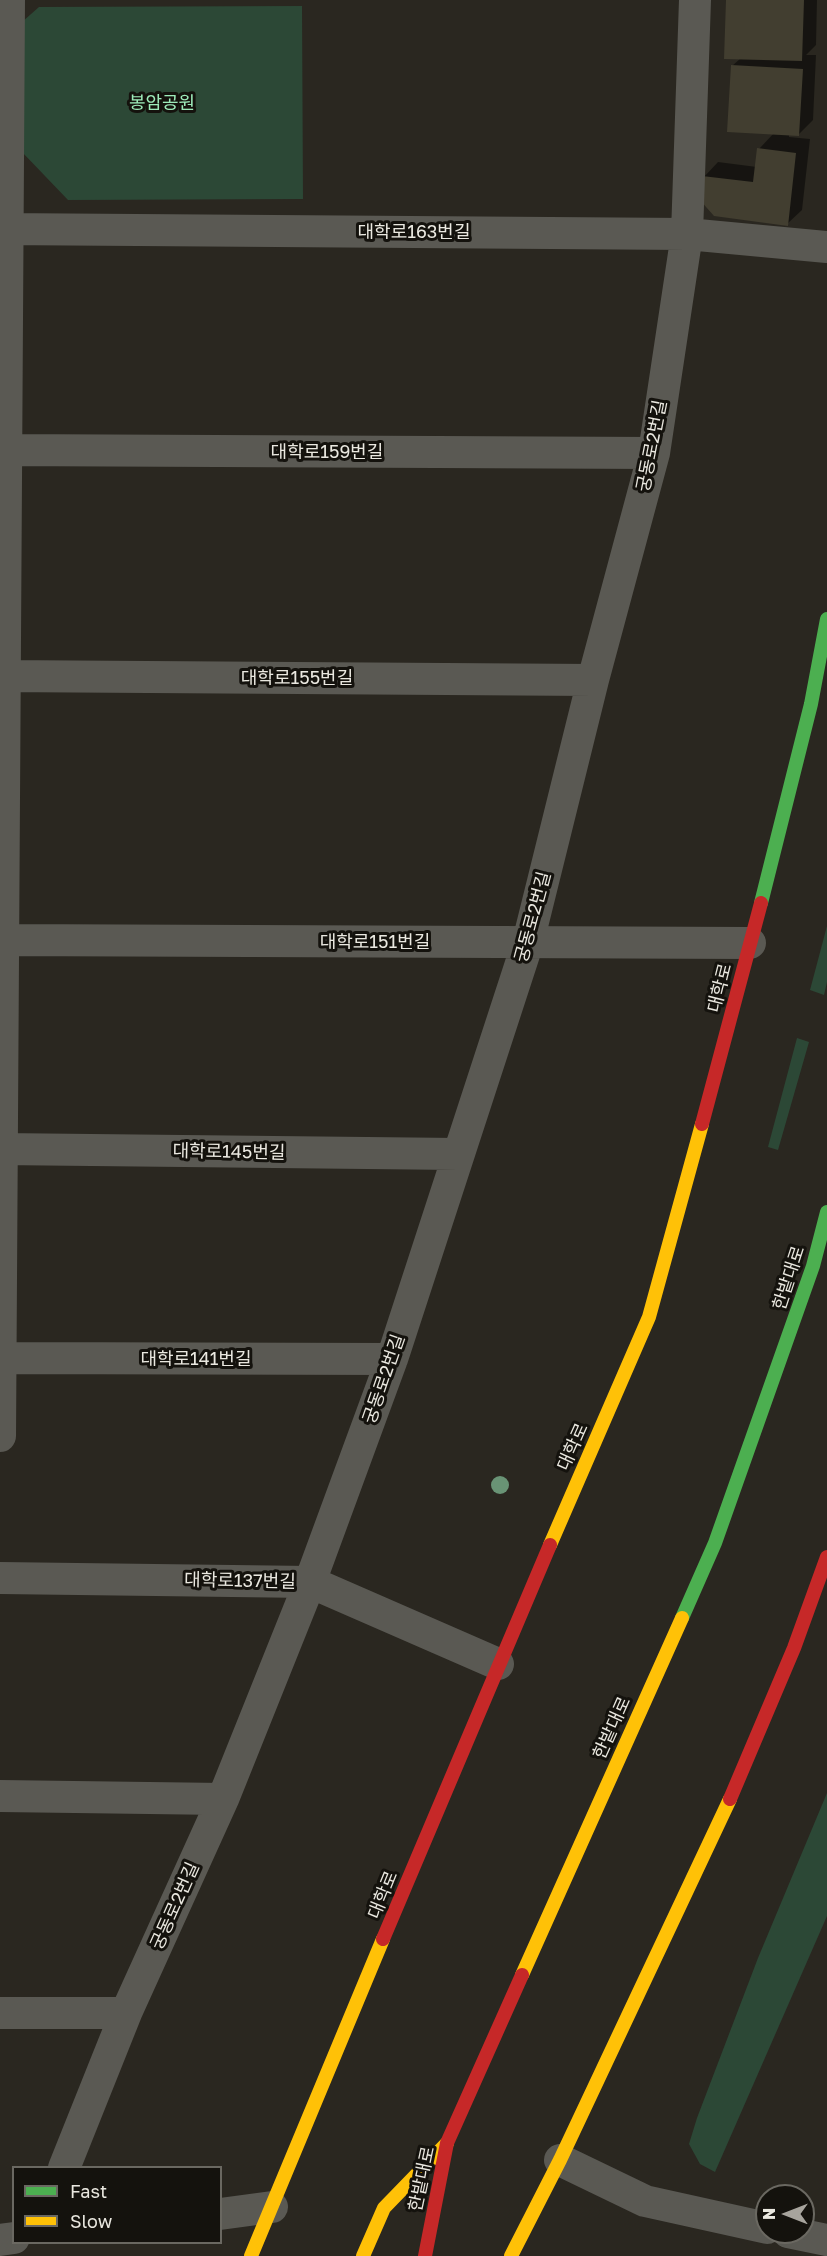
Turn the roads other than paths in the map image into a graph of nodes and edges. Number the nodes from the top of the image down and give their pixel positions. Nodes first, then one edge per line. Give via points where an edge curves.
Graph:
1 (9, 0) edge
2 (695, 0) edge
3 (4, 229) edge
4 (687, 234) junction
5 (827, 247) edge
6 (3, 450) edge
7 (654, 453) junction
8 (827, 619) edge
9 (2, 676) edge
10 (593, 680) junction
11 (2, 940) edge
12 (528, 942) junction
13 (750, 943) junction
14 (1, 1149) edge
15 (458, 1154) junction
16 (827, 1212) edge
17 (0, 1358) edge
18 (392, 1359) junction
19 (0, 1436) edge
20 (827, 1557) edge
21 (0, 1578) edge
22 (310, 1582) junction
23 (498, 1664) junction
24 (0, 1796) edge
25 (223, 1799) junction
26 (0, 2013) edge
27 (126, 2013) junction
28 (447, 2144) junction
29 (560, 2160) junction
30 (65, 2166) edge
31 (272, 2207) junction
32 (222, 2214) edge
33 (755, 2225) edge
34 (538, 2235) dead end
35 (251, 2256) edge
36 (363, 2256) edge
37 (425, 2256) edge
38 (511, 2256) edge

1 - 3 street
2 - 4 street, 궁동로2번길
3 - 4 street, 대학로163번길
3 - 6 street
4 - 5 street, 대학로163번길
4 - 7 street, 궁동로2번길
6 - 7 street, 대학로159번길
6 - 9 street
7 - 10 street, 궁동로2번길
8 - 13 main road, 대학로 via 811,705
9 - 10 street, 대학로155번길
9 - 11 street
10 - 12 street, 궁동로2번길
11 - 12 street, 대학로151번길
11 - 14 street
12 - 13 street, 대학로151번길
12 - 15 street, 궁동로2번길
13 - 23 main road, 대학로 via 649,1317
14 - 15 street, 대학로145번길
14 - 17 street
15 - 18 street, 궁동로2번길
16 - 28 main road, 한밭대로 via 813,1266 715,1544
17 - 18 street, 대학로141번길
17 - 19 street
18 - 22 street, 궁동로2번길
20 - 29 main road via 794,1648 714,1836
21 - 22 street, 대학로137번길
22 - 23 street, 대학로137번길
22 - 25 street, 궁동로2번길
23 - 31 main road, 대학로
24 - 25 street
25 - 27 street, 궁동로2번길
26 - 27 street
27 - 30 street, 궁동로2번길
28 - 36 main road via 384,2208
28 - 37 main road, 한밭대로
29 - 33 street via 645,2201
29 - 34 main road
29 - 38 main road
31 - 32 street
31 - 35 main road, 대학로

